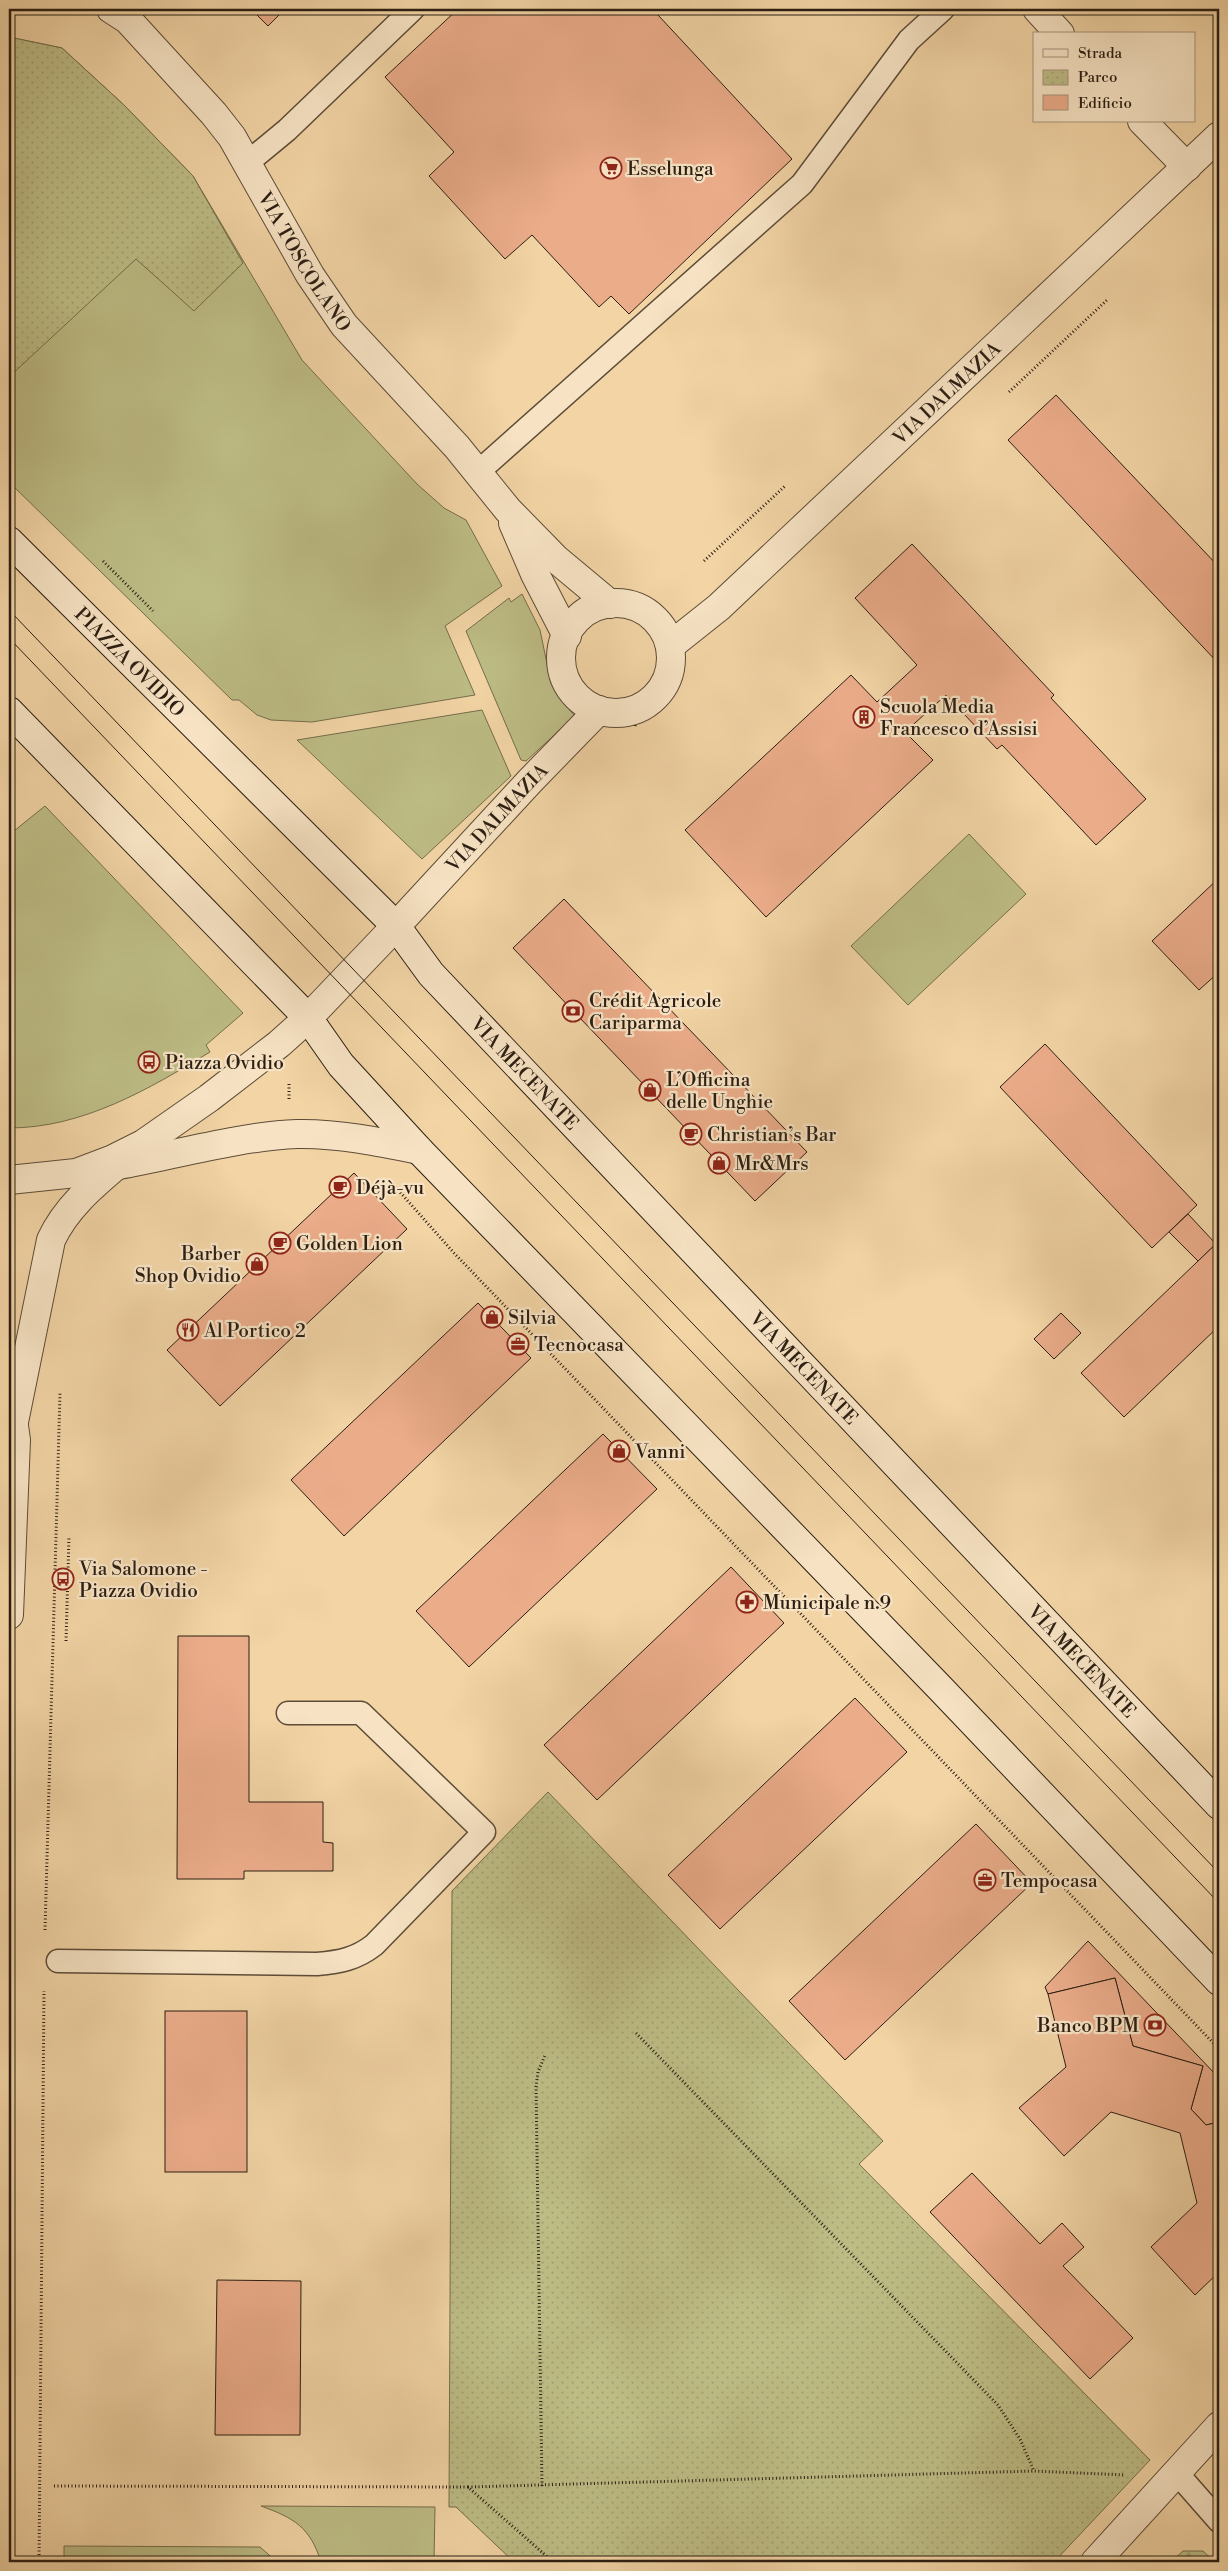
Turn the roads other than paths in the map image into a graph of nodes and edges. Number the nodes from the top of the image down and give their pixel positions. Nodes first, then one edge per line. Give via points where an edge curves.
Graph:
1 (111, 9) edge
2 (413, 9) edge
3 (943, 9) edge
4 (1037, 9) edge
5 (1058, 32) edge
6 (1143, 122) edge
7 (1219, 136) edge
8 (247, 163) junction
9 (1187, 167) junction
10 (478, 472) junction
11 (508, 510) junction
12 (9, 541) edge
13 (610, 604) junction
14 (567, 636) junction
15 (670, 646) junction
16 (599, 710) junction
17 (9, 711) edge
18 (396, 926) junction
19 (308, 1018) junction
20 (143, 1144) junction
21 (419, 1150) junction
22 (116, 1166) junction
23 (76, 1173) junction
24 (9, 1180) edge
25 (9, 1392) edge
26 (14, 1422) junction
27 (9, 1615) edge
28 (288, 1713) dead end
29 (1219, 1805) edge
30 (58, 1961) dead end
31 (1219, 1981) edge
32 (1219, 2426) edge
33 (1176, 2472) junction
34 (1219, 2522) edge
35 (1095, 2562) edge

1 - 8 street, VIA TOSCOLANO via 128,20 214,114
2 - 8 lane via 287,130
3 - 10 lane via 909,40 802,184
4 - 5 street
6 - 9 street
7 - 9 street, VIA DALMAZIA
8 - 10 street, VIA TOSCOLANO via 310,275 344,325
9 - 15 street, VIA DALMAZIA via 719,607
10 - 11 street, VIA TOSCOLANO
11 - 13 street, VIA TOSCOLANO via 556,559
11 - 14 street, VIA TOSCOLANO via 535,574
12 - 18 street, PIAZZA OVIDIO
13 - 14 street via 584,614
13 - 15 street via 630,606 648,613 662,628
14 - 16 street via 562,649 567,683 580,700
15 - 16 street via 669,675 653,699 628,712
16 - 18 street, VIA DALMAZIA
17 - 19 street
18 - 19 street
18 - 29 street, VIA MECENATE via 438,981
19 - 20 street via 209,1098
19 - 21 street via 341,1065
20 - 22 street
20 - 23 street
21 - 22 street via 374,1141 297,1134
21 - 31 street
22 - 23 street
22 - 26 street via 77,1201 60,1221 51,1240
23 - 24 street
25 - 26 street
26 - 27 street
28 - 30 lane via 361,1713 484,1832 374,1945 359,1956 340,1962
32 - 33 street
33 - 34 lane
33 - 35 street

